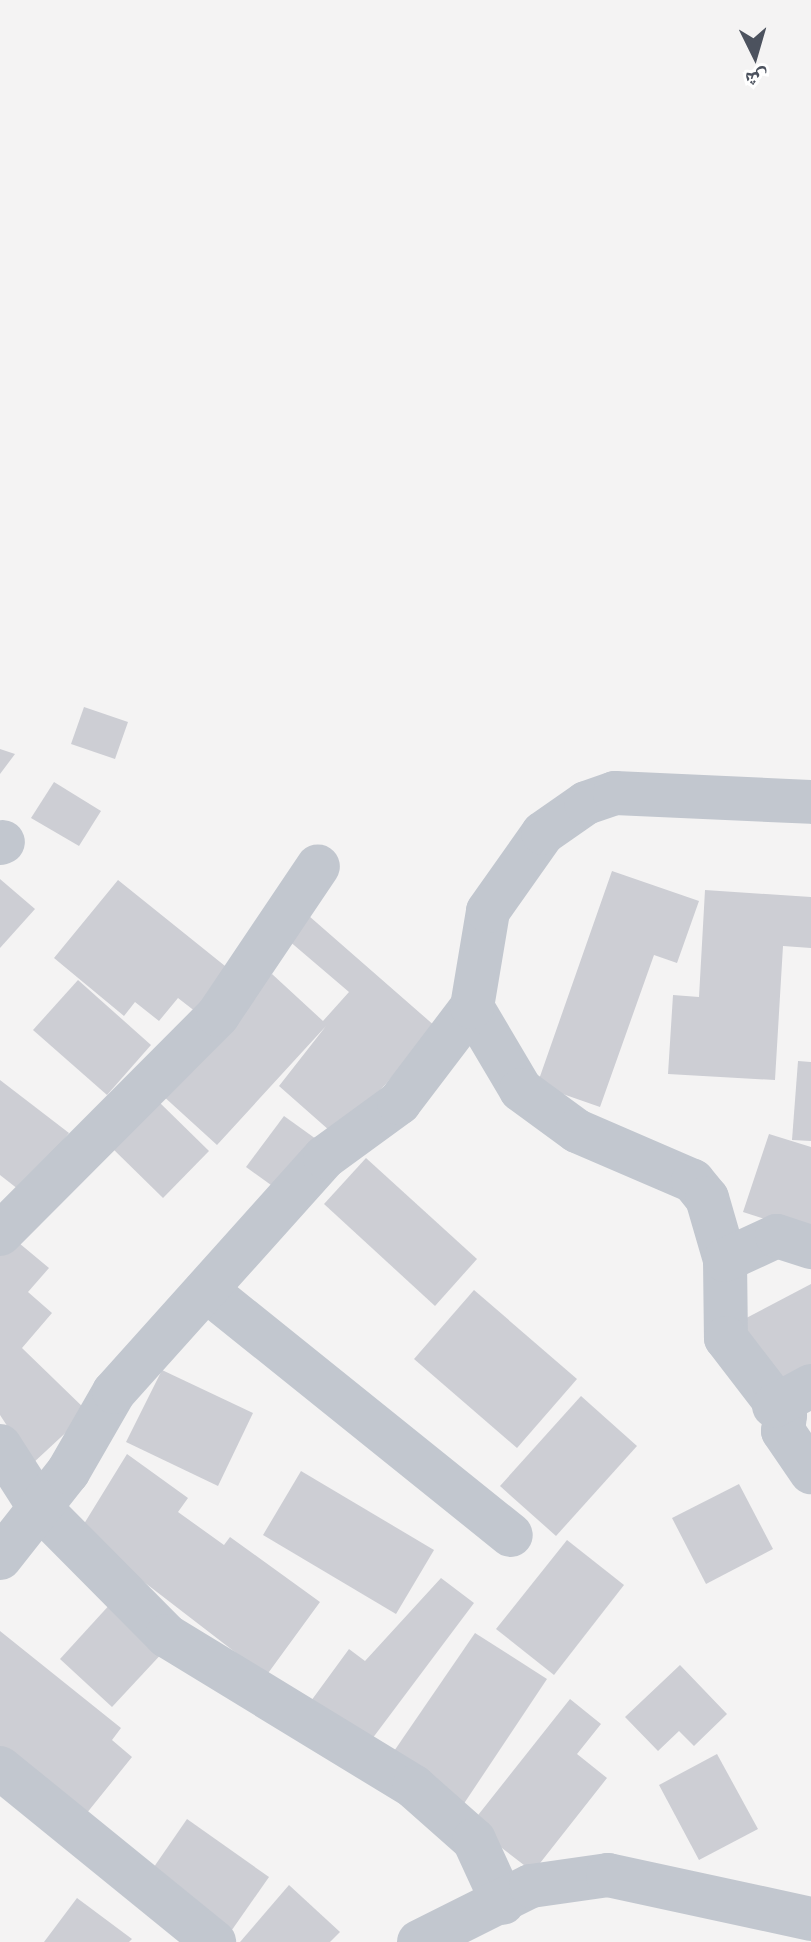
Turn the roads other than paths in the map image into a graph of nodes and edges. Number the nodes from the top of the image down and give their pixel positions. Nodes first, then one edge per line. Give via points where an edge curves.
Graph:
1 (811, 802) edge
2 (318, 866) dead end
3 (472, 1007) junction
4 (0, 1234) edge
5 (811, 1247) edge
6 (725, 1260) junction
7 (206, 1290) junction
8 (792, 1396) edge
9 (0, 1446) edge
10 (811, 1472) edge
11 (39, 1507) junction
12 (511, 1535) dead end
13 (0, 1558) edge
14 (0, 1768) edge
15 (503, 1903) junction
16 (811, 1919) edge
17 (214, 1942) edge
18 (419, 1942) edge

1 - 3 street via 642,791 597,798 560,818 488,911
2 - 4 street via 218,1015
3 - 6 street via 521,1090 577,1131 693,1181 717,1213
3 - 7 street via 399,1103 325,1157
5 - 6 street via 777,1236
6 - 8 street via 726,1338
7 - 11 street via 114,1392
7 - 12 street
8 - 10 street
9 - 11 street
11 - 13 street
11 - 15 street via 167,1636 414,1787 474,1840
14 - 17 street
15 - 16 street via 539,1883 608,1875
15 - 18 street

